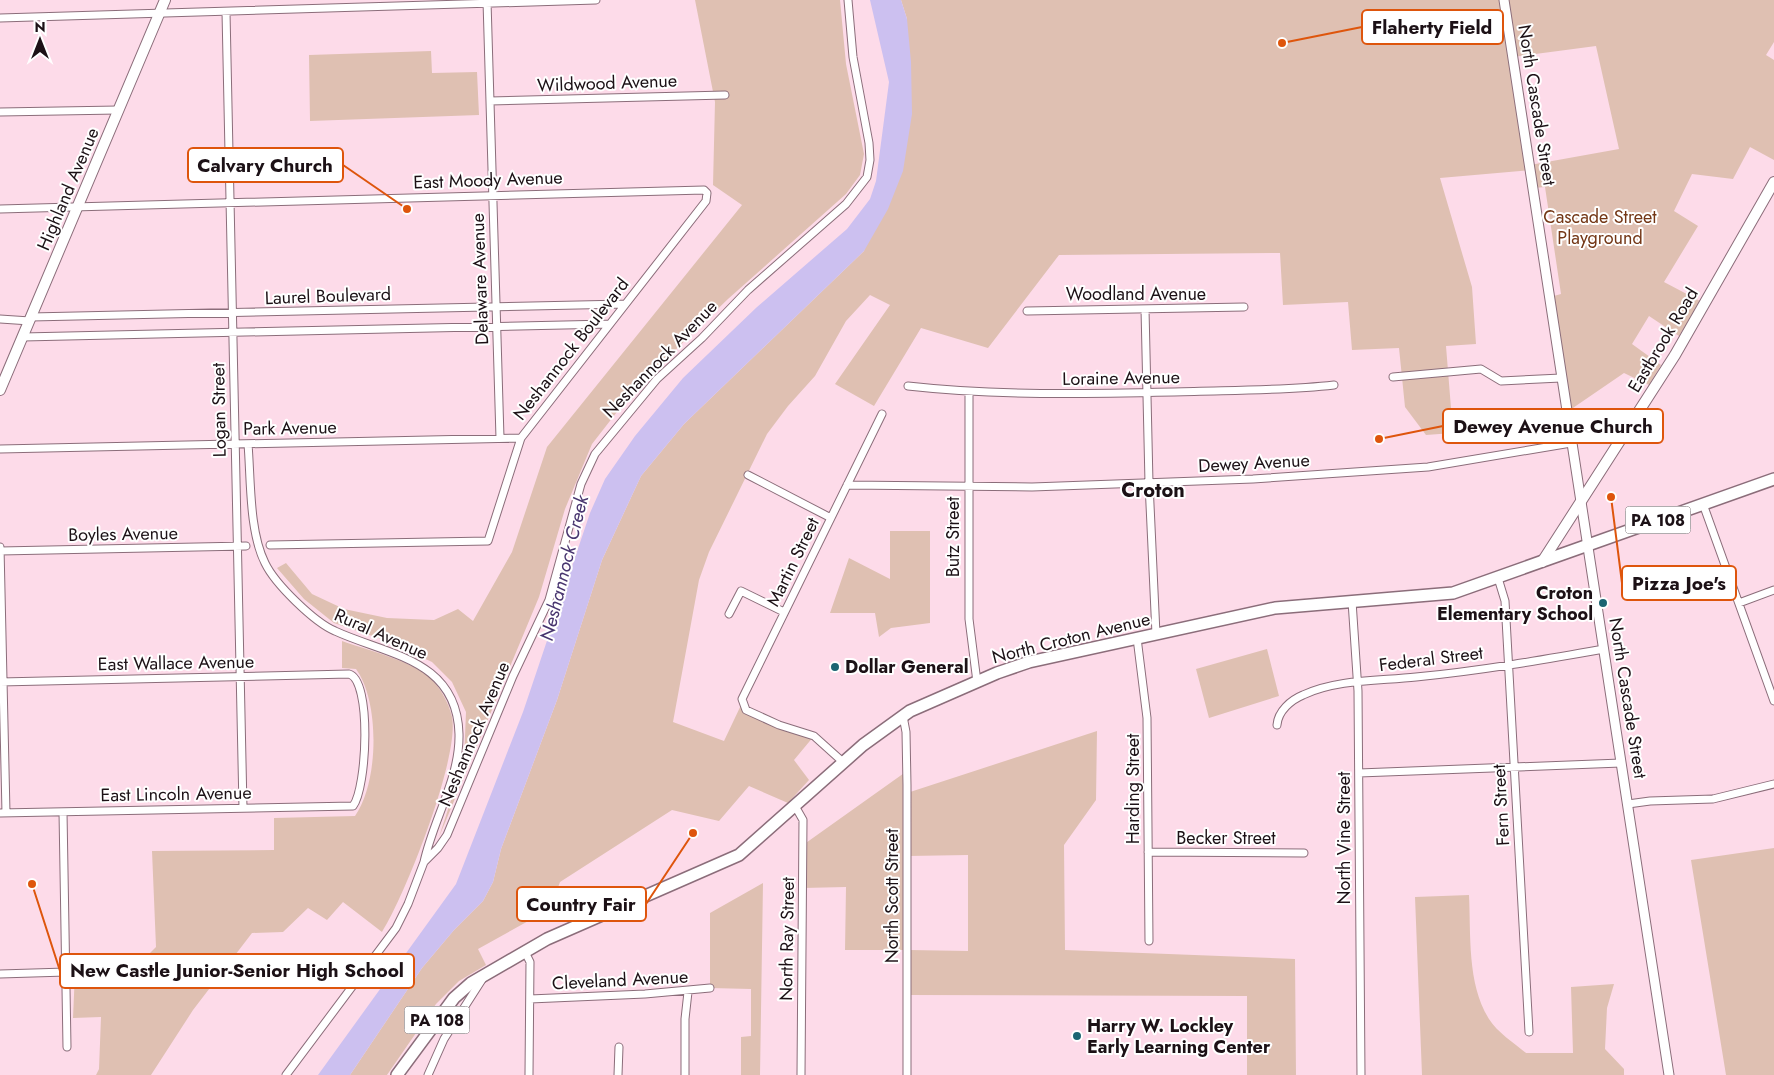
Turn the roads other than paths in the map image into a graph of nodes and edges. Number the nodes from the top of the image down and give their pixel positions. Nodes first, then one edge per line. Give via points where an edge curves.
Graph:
1 (165, 0) edge
2 (596, 0) edge
3 (848, 0) edge
4 (1504, 0) edge
5 (487, 2) edge
6 (226, 12) junction
7 (159, 13) junction
8 (0, 18) edge
9 (725, 95) dead end
10 (490, 101) junction
11 (118, 110) junction
12 (0, 112) edge
13 (1774, 182) edge
14 (707, 193) joint
15 (493, 195) junction
16 (230, 202) junction
17 (78, 207) junction
18 (0, 209) edge
19 (625, 304) junction
20 (496, 307) junction
21 (1244, 307) dead end
22 (1145, 309) junction
23 (1028, 311) dead end
24 (232, 313) junction
25 (0, 319) edge
26 (31, 319) junction
27 (609, 324) junction
28 (497, 326) junction
29 (233, 332) junction
30 (23, 337) junction
31 (1393, 377) dead end
32 (1561, 378) junction
33 (1334, 384) dead end
34 (908, 386) dead end
35 (0, 390) edge
36 (969, 392) junction
37 (1146, 392) junction
38 (882, 414) dead end
39 (500, 438) junction
40 (520, 438) junction
41 (1571, 443) junction
42 (235, 444) junction
43 (248, 444) junction
44 (0, 449) edge
45 (748, 475) dead end
46 (1774, 478) edge
47 (1148, 483) junction
48 (847, 485) junction
49 (968, 486) junction
50 (1581, 501) junction
51 (1702, 504) junction
52 (831, 518) junction
53 (270, 545) dead end
54 (1588, 545) junction
55 (237, 546) junction
56 (246, 546) dead end
57 (0, 547) edge
58 (0, 551) edge
59 (1542, 562) junction
60 (1498, 578) junction
61 (1774, 590) edge
62 (1352, 602) junction
63 (1739, 603) junction
64 (784, 612) junction
65 (729, 614) dead end
66 (1156, 634) junction
67 (1137, 638) junction
68 (1604, 649) junction
69 (1509, 664) junction
70 (240, 676) junction
71 (2, 682) edge
72 (977, 682) junction
73 (1357, 682) junction
74 (1772, 689) edge
75 (1774, 701) edge
76 (903, 716) junction
77 (1277, 725) dead end
78 (843, 762) junction
79 (1621, 762) junction
80 (1514, 766) junction
81 (1359, 773) junction
82 (1774, 784) edge
83 (1628, 804) junction
84 (353, 806) joint
85 (795, 806) junction
86 (243, 808) junction
87 (63, 812) junction
88 (3, 813) edge
89 (1148, 852) junction
90 (1304, 853) dead end
91 (424, 862) junction
92 (1149, 941) dead end
93 (525, 952) junction
94 (66, 972) junction
95 (0, 974) edge
96 (485, 975) junction
97 (710, 988) dead end
98 (688, 992) junction
99 (530, 999) junction
100 (1529, 1032) dead end
101 (67, 1047) dead end
102 (619, 1047) dead end
103 (286, 1075) edge
104 (397, 1075) edge
105 (428, 1075) edge
106 (529, 1075) edge
107 (618, 1075) edge
108 (685, 1075) edge
109 (801, 1075) edge
110 (907, 1075) edge
111 (1361, 1075) edge
112 (1669, 1075) edge

1 - 7 main road, Highland Avenue
2 - 5 street
3 - 91 street, Neshannock Avenue via 853,57 869,143 870,165 864,183 846,204 748,290 702,338 657,378 595,454 581,484 545,609 513,676 447,834
4 - 32 street, North Cascade Street
5 - 6 street
5 - 10 street, Delaware Avenue
6 - 7 street
6 - 16 street, Logan Street
7 - 8 street
7 - 11 main road, Highland Avenue
9 - 10 street, Wildwood Avenue
10 - 15 street, Delaware Avenue
11 - 12 street
11 - 17 main road, Highland Avenue
13 - 50 main road, Eastbrook Road via 1675,355
14 - 15 street, East Moody Avenue via 704,190
14 - 19 street, Neshannock Boulevard via 706,201
15 - 16 street, East Moody Avenue
15 - 20 street, Delaware Avenue
16 - 17 street, East Moody Avenue
16 - 24 street, Logan Street
17 - 18 street, East Moody Avenue
17 - 26 main road, Highland Avenue
19 - 20 street, Laurel Boulevard
19 - 27 street, Neshannock Boulevard
20 - 24 street, Laurel Boulevard
20 - 28 street, Delaware Avenue
21 - 22 street, Woodland Avenue
22 - 23 street, Woodland Avenue
22 - 37 street
24 - 26 street, Laurel Boulevard
24 - 29 street, Logan Street
25 - 26 street, Laurel Boulevard
26 - 30 main road, Highland Avenue
27 - 28 street, Laurel Boulevard
27 - 40 street, Neshannock Boulevard
28 - 29 street, Laurel Boulevard
28 - 39 street, Delaware Avenue
29 - 30 street, Laurel Boulevard
29 - 42 street, Logan Street
30 - 35 main road, Highland Avenue
31 - 32 street via 1481,369 1501,382
32 - 41 street, North Cascade Street
33 - 37 street, Loraine Avenue via 1291,389
34 - 36 street, Loraine Avenue
36 - 37 street, Loraine Avenue via 1083,395
36 - 49 street, Butz Street
37 - 47 street
38 - 48 street, Martin Street
39 - 40 street, Park Avenue
39 - 43 street, Park Avenue
40 - 53 street, Neshannock Boulevard via 488,541
41 - 47 street, Dewey Avenue via 1428,467
41 - 50 street, North Cascade Street
42 - 43 street, Park Avenue
42 - 44 street, Park Avenue
42 - 55 street, Logan Street
43 - 91 street, Rural Avenue via 256,540 270,572 316,620 336,632 415,662 437,679 450,698 458,723 457,752
45 - 52 street
46 - 51 main road, North Croton Avenue / PA 108
47 - 49 street, Dewey Avenue
47 - 66 street
48 - 49 street, Dewey Avenue
48 - 52 street, Martin Street
49 - 72 street, Butz Street via 968,619
50 - 54 street, North Cascade Street
50 - 59 main road, Eastbrook Road
51 - 54 main road, North Croton Avenue / PA 108
51 - 63 street
52 - 64 street, Martin Street
54 - 59 main road, North Croton Avenue / PA 108
54 - 68 street, North Cascade Street
55 - 56 street, Boyles Avenue
55 - 58 street, Boyles Avenue
55 - 70 street, Logan Street
57 - 58 street
58 - 71 street
59 - 60 main road, North Croton Avenue / PA 108
60 - 62 main road, North Croton Avenue / PA 108 via 1453,593
60 - 69 street, Fern Street via 1505,601
61 - 63 street
62 - 66 main road, North Croton Avenue / PA 108 via 1275,608
62 - 73 street, North Vine Street
63 - 74 street
64 - 65 street via 741,591
64 - 78 street, Martin Street via 742,699 743,707 814,736
66 - 67 main road, North Croton Avenue / PA 108
67 - 72 main road, North Croton Avenue / PA 108 via 1016,666
67 - 89 street, Harding Street via 1147,718
68 - 69 street, Federal Street
68 - 79 street, North Cascade Street
69 - 73 street, Federal Street
69 - 80 street, Fern Street
70 - 71 street, East Wallace Avenue
70 - 84 street, East Wallace Avenue via 353,676 363,708 366,747 359,795
70 - 86 street, Logan Street
71 - 88 street
72 - 76 main road, North Croton Avenue / PA 108
73 - 77 street, Federal Street via 1302,695 1284,709
73 - 81 street, North Vine Street
74 - 75 street
76 - 78 main road, North Croton Avenue / PA 108
76 - 110 street, North Scott Street via 907,785
78 - 85 main road, North Croton Avenue / PA 108
79 - 80 street
79 - 83 street, North Cascade Street
80 - 81 street
80 - 100 street, Fern Street
81 - 111 street, North Vine Street
82 - 83 street via 1713,799
83 - 112 street, North Cascade Street
84 - 86 street, East Lincoln Avenue
85 - 93 main road, North Croton Avenue / PA 108 via 750,847 726,862 563,932
85 - 109 street, North Ray Street via 803,820
86 - 87 street, East Lincoln Avenue
87 - 88 street, East Lincoln Avenue
87 - 94 street
89 - 90 street, Becker Street
89 - 92 street, Harding Street
91 - 103 street, Neshannock Avenue via 396,928
93 - 96 main road, North Croton Avenue / PA 108
93 - 99 street via 530,962
94 - 95 street
94 - 101 street
96 - 104 main road, North Croton Avenue / PA 108 via 471,982 454,998
96 - 105 street via 444,1039
97 - 98 street, Cleveland Avenue
98 - 99 street, Cleveland Avenue
98 - 108 street
99 - 106 street
102 - 107 street

